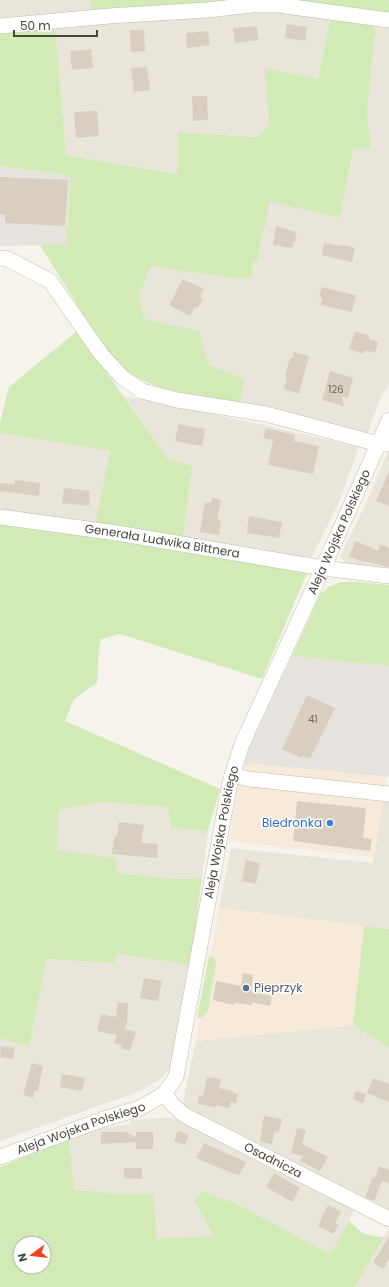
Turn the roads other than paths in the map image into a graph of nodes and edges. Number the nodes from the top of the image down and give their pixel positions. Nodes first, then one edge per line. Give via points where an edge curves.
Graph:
1 (389, 20) edge
2 (0, 26) edge
3 (0, 258) edge
4 (389, 420) edge
5 (384, 444) edge
6 (0, 517) edge
7 (323, 568) junction
8 (389, 576) edge
9 (232, 775) junction
10 (389, 794) edge
11 (164, 1094) junction
12 (0, 1157) edge
13 (389, 1219) edge

1 - 2 street via 278,5 252,5
3 - 5 street via 8,259 50,281 101,354 122,377 142,391 177,400 266,414
4 - 5 street, Aleja Wojska Polskiego
5 - 7 street, Aleja Wojska Polskiego
6 - 7 street, Generała Ludwika Bittnera via 117,533
7 - 8 street, Generała Ludwika Bittnera
7 - 9 street, Aleja Wojska Polskiego via 242,744
9 - 10 street
9 - 11 street, Aleja Wojska Polskiego via 176,1077
11 - 12 street, Aleja Wojska Polskiego via 140,1108
11 - 13 street, Osadnicza via 184,1115

